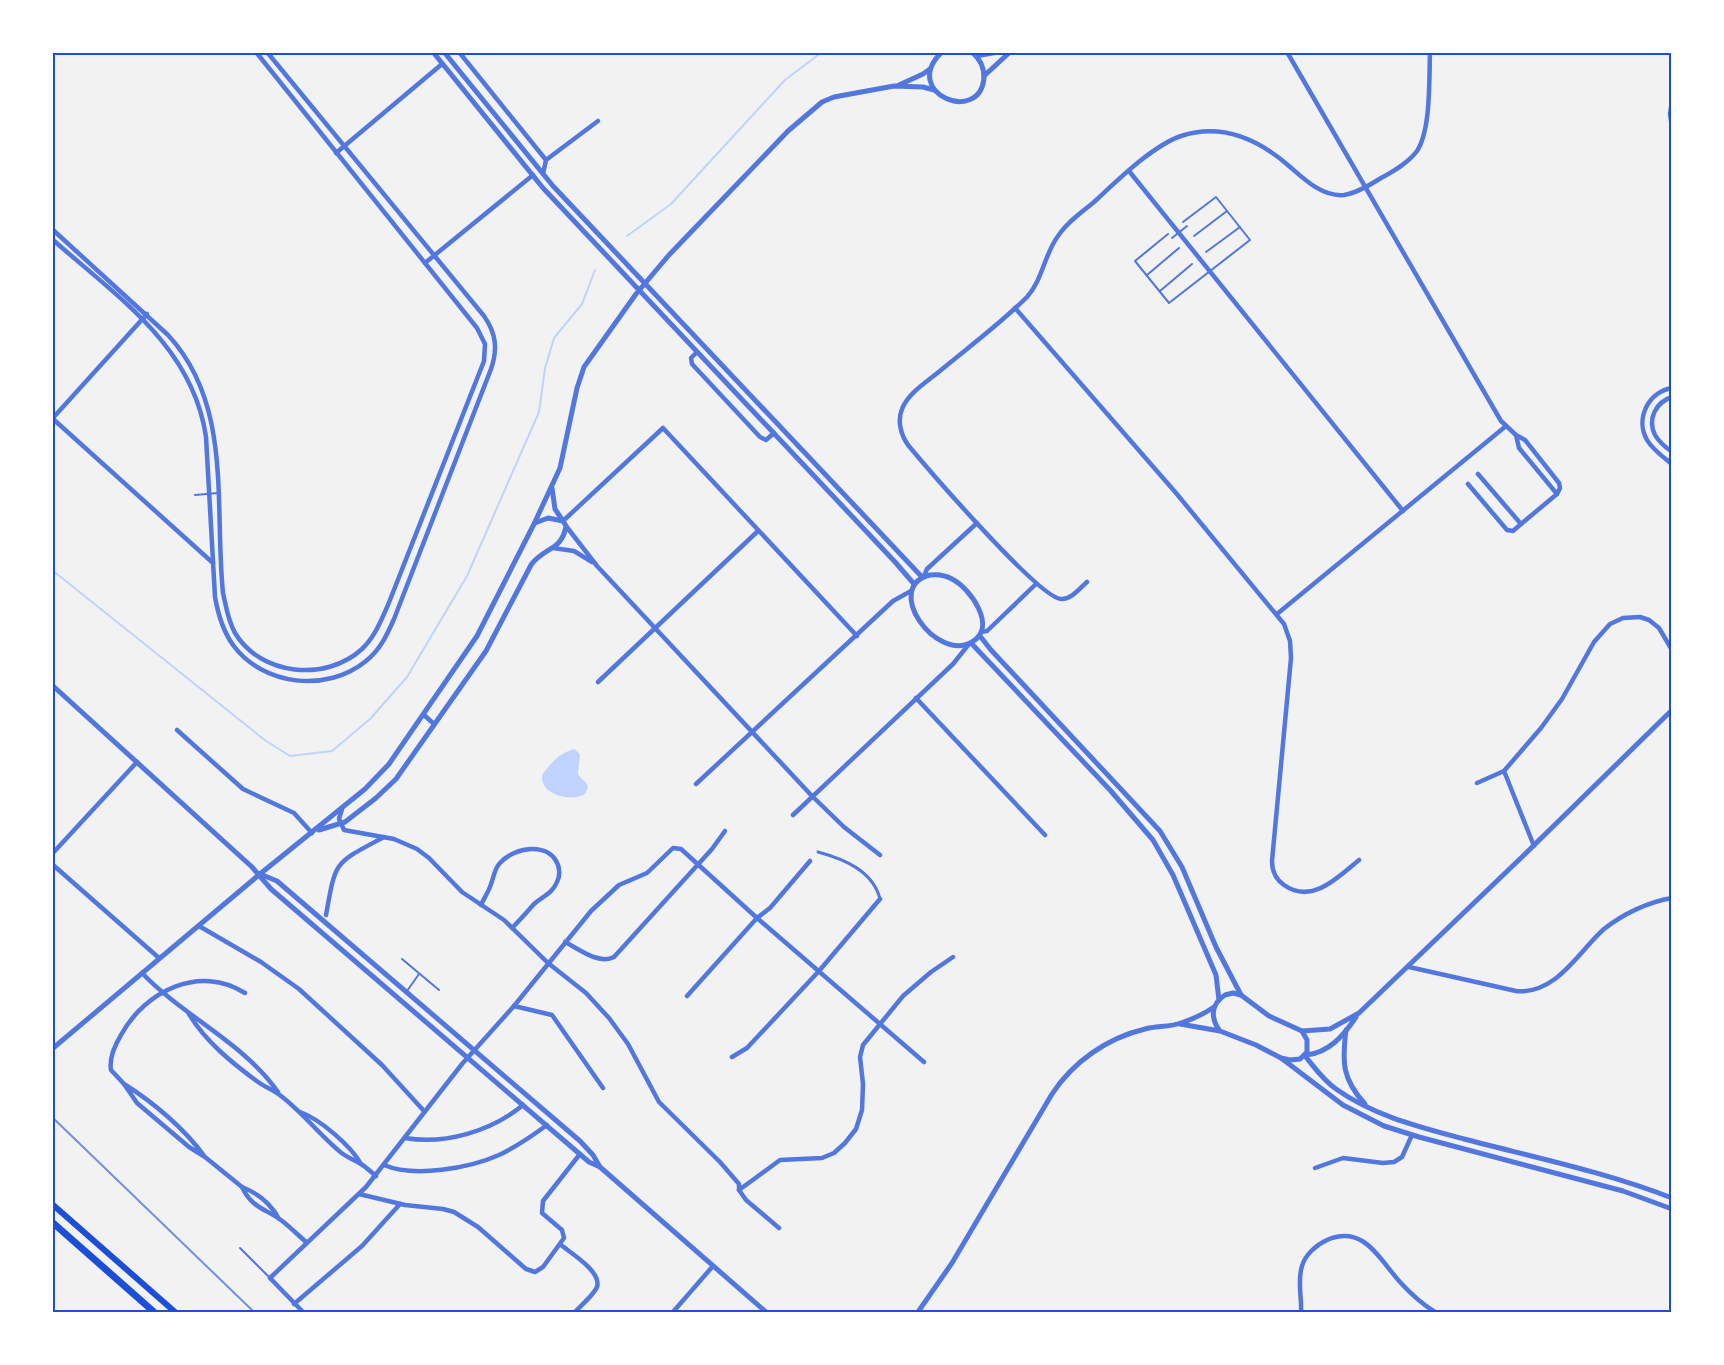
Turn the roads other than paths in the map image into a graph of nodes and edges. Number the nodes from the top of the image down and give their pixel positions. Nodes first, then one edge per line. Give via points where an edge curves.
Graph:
1 (256, 52) edge
2 (267, 52) edge
3 (433, 52) edge
4 (457, 52) edge
5 (998, 52) edge
6 (1010, 52) edge
7 (1287, 52) edge
8 (1430, 52) edge
9 (942, 53) edge
10 (974, 54) edge
11 (446, 55) edge
12 (442, 64) junction
13 (931, 69) junction
14 (984, 76) junction
15 (894, 86) junction
16 (934, 90) junction
17 (1671, 101) edge
18 (598, 121) dead end
19 (1671, 127) edge
20 (344, 147) junction
21 (336, 153) junction
22 (546, 160) junction
23 (1129, 171) junction
24 (543, 174) junction
25 (532, 176) junction
26 (1366, 187) junction
27 (1227, 211) junction
28 (1183, 222) dead end
29 (1187, 226) dead end
30 (1240, 227) junction
31 (52, 229) edge
32 (1179, 233) junction
33 (1168, 234) dead end
34 (1194, 236) dead end
35 (1172, 238) dead end
36 (52, 239) edge
37 (1179, 248) dead end
38 (1206, 252) dead end
39 (434, 255) junction
40 (425, 263) junction
41 (1192, 264) dead end
42 (1209, 270) junction
43 (1147, 276) junction
44 (1160, 291) junction
45 (1015, 308) junction
46 (147, 314) junction
47 (142, 319) junction
48 (697, 352) junction
49 (1671, 388) edge
50 (1671, 397) edge
51 (53, 419) edge
52 (1506, 426) junction
53 (774, 433) junction
54 (1516, 435) junction
55 (1671, 452) edge
56 (444, 464) junction
57 (1671, 464) edge
58 (453, 468) junction
59 (1478, 474) dead end
60 (1468, 484) dead end
61 (552, 486) junction
62 (218, 493) junction
63 (210, 494) junction
64 (1557, 494) junction
65 (195, 495) dead end
66 (1403, 511) junction
67 (977, 523) junction
68 (534, 524) junction
69 (564, 524) junction
70 (1521, 524) junction
71 (419, 529) junction
72 (758, 531) junction
73 (428, 532) junction
74 (553, 548) junction
75 (214, 563) junction
76 (222, 563) junction
77 (597, 566) junction
78 (923, 577) junction
79 (1087, 582) dead end
80 (914, 584) junction
81 (1036, 584) junction
82 (911, 591) junction
83 (1277, 614) junction
84 (655, 629) junction
85 (980, 634) junction
86 (857, 636) junction
87 (970, 643) junction
88 (1671, 650) edge
89 (598, 682) dead end
90 (52, 685) edge
91 (916, 698) junction
92 (1671, 710) edge
93 (424, 715) junction
94 (434, 724) junction
95 (177, 730) dead end
96 (753, 732) junction
97 (137, 762) junction
98 (1504, 771) junction
99 (1477, 783) dead end
100 (696, 784) dead end
101 (812, 796) junction
102 (342, 809) junction
103 (793, 814) dead end
104 (341, 825) junction
105 (725, 831) dead end
106 (312, 832) junction
107 (1045, 835) dead end
108 (384, 837) junction
109 (1534, 846) junction
110 (818, 852) dead end
111 (52, 854) edge
112 (880, 855) dead end
113 (1359, 860) dead end
114 (810, 861) dead end
115 (52, 864) edge
116 (698, 864) junction
117 (260, 874) junction
118 (1671, 898) edge
119 (880, 899) joint
120 (481, 905) junction
121 (326, 915) dead end
122 (757, 918) junction
123 (199, 926) junction
124 (512, 928) junction
125 (565, 942) junction
126 (953, 957) dead end
127 (159, 958) junction
128 (402, 959) dead end
129 (548, 963) junction
130 (1409, 967) junction
131 (819, 971) junction
132 (142, 973) junction
133 (420, 974) junction
134 (439, 990) dead end
135 (163, 993) junction
136 (245, 993) dead end
137 (405, 993) junction
138 (1241, 995) junction
139 (687, 996) dead end
140 (1219, 1000) junction
141 (514, 1006) junction
142 (1214, 1007) junction
143 (1359, 1013) junction
144 (189, 1014) junction
145 (1180, 1024) junction
146 (881, 1025) junction
147 (1346, 1030) junction
148 (1220, 1031) junction
149 (1302, 1031) junction
150 (52, 1048) edge
151 (473, 1051) junction
152 (1306, 1055) junction
153 (732, 1057) dead end
154 (467, 1058) junction
155 (1281, 1058) junction
156 (924, 1062) dead end
157 (124, 1084) junction
158 (603, 1088) dead end
159 (279, 1094) junction
160 (523, 1105) junction
161 (1368, 1107) junction
162 (424, 1111) junction
163 (300, 1112) junction
164 (547, 1125) junction
165 (1412, 1135) junction
166 (405, 1138) junction
167 (580, 1154) junction
168 (205, 1157) junction
169 (361, 1164) junction
170 (384, 1165) junction
171 (600, 1167) junction
172 (1314, 1168) dead end
173 (376, 1176) junction
174 (242, 1187) junction
175 (739, 1190) junction
176 (359, 1194) junction
177 (1671, 1198) edge
178 (400, 1203) junction
179 (52, 1204) edge
180 (1671, 1209) edge
181 (279, 1219) junction
182 (52, 1222) edge
183 (779, 1228) dead end
184 (306, 1242) junction
185 (561, 1245) junction
186 (240, 1248) dead end
187 (713, 1266) junction
188 (270, 1278) junction
189 (294, 1304) junction
190 (154, 1312) edge
191 (175, 1312) edge
192 (303, 1312) edge
193 (575, 1312) edge
194 (673, 1312) edge
195 (766, 1312) edge
196 (918, 1312) edge
197 (1301, 1312) edge
198 (1435, 1312) edge

1 - 21 street
2 - 20 street
3 - 12 street
4 - 11 street
4 - 22 street
5 - 10 street
6 - 14 street
7 - 26 street
8 - 26 street via 1421,144 1400,167
9 - 13 street
10 - 14 street
11 - 24 street
12 - 20 street
12 - 25 street
13 - 15 street
13 - 16 street
14 - 16 street via 978,92 964,101 947,100
15 - 16 street
15 - 61 street via 830,98 814,107 650,276 584,367
17 - 19 street
18 - 22 street
20 - 21 street
20 - 39 street
21 - 40 street
22 - 24 street
23 - 26 street via 1176,138 1223,131 1256,143 1327,193 1347,194
23 - 32 street
23 - 45 street via 1062,230 1034,289
24 - 78 street
25 - 39 street
25 - 48 street
26 - 52 street
27 - 28 lane via 1216,196
27 - 30 lane
27 - 34 lane
29 - 32 lane
30 - 38 lane
30 - 42 lane via 1250,240
31 - 46 street
32 - 35 lane
32 - 42 street
33 - 43 lane via 1136,261
36 - 47 street
37 - 43 lane
39 - 40 street
39 - 58 street via 484,316 495,343 492,366
40 - 56 street via 479,331 486,349
41 - 44 lane
42 - 44 lane via 1169,303
42 - 66 street
43 - 44 lane
45 - 67 street via 917,390 900,415 908,445
45 - 83 street
46 - 47 street
46 - 62 street via 178,347 203,390 214,429
47 - 51 street
47 - 63 street via 176,358 197,396 206,436
48 - 53 street
48 - 53 street via 691,358 692,364 760,437 767,439
49 - 57 street via 1652,398 1643,418 1647,440
50 - 55 street via 1658,405 1652,422 1656,437
51 - 75 street
52 - 54 street
52 - 66 street
53 - 80 street
54 - 64 street via 1519,448
54 - 64 street via 1525,440 1559,483
56 - 58 lane
56 - 71 street
58 - 73 street
59 - 70 street
60 - 70 street via 1507,530 1513,531
61 - 68 street
61 - 69 street via 555,509
62 - 63 lane
62 - 76 street
63 - 65 lane
63 - 75 street
64 - 70 street
66 - 83 street
67 - 78 street
67 - 81 street
68 - 69 street via 548,518
68 - 93 street via 477,636
69 - 72 street via 663,428
69 - 74 street via 563,538
69 - 77 street
71 - 73 lane
71 - 76 street via 372,638 350,658 320,670 271,663 242,641 227,611
72 - 84 street
72 - 86 street
73 - 75 street via 385,638 364,662 328,679 284,679 262,670 242,655 221,620
74 - 77 street via 573,551
74 - 94 street via 531,565 486,651
75 - 76 street
77 - 84 street
78 - 80 street
78 - 85 street via 945,576 965,588 980,612
79 - 81 street via 1063,599 1053,597
80 - 82 street
81 - 85 street
82 - 86 street via 893,601
82 - 87 street via 915,612 926,629 952,645
83 - 113 street via 1288,633 1291,658 1273,872 1288,888 1310,892 1330,884
84 - 89 street
84 - 96 street
85 - 87 street
85 - 138 street via 1160,831 1185,873
86 - 96 street
87 - 91 street
87 - 140 street via 1153,840 1173,875 1216,975
88 - 98 street via 1661,630 1648,620 1628,618 1610,624 1594,642 1550,717
90 - 97 street
91 - 101 street
91 - 107 street
92 - 109 street
93 - 94 street
93 - 102 street via 385,769
94 - 104 street via 390,785
95 - 106 street via 243,789 294,813
96 - 100 street
96 - 101 street
97 - 111 street
97 - 117 street
98 - 99 street
98 - 109 street
101 - 103 street
101 - 112 street
102 - 104 street
102 - 106 street
104 - 106 street
104 - 108 street via 346,831
105 - 116 street
106 - 117 street
108 - 120 street via 417,849
108 - 121 street via 339,865
109 - 130 street
110 - 119 street via 868,876
114 - 122 street
115 - 127 street
116 - 122 street
116 - 125 street via 676,847 670,850 647,873 617,886
116 - 125 street via 613,958 600,960
117 - 123 street
117 - 137 street via 277,881
117 - 154 street via 271,889
118 - 130 street via 1649,904 1613,923 1556,978 1534,991 1516,991
119 - 131 street
120 - 124 street
120 - 124 street via 501,861 529,849 549,852 560,870 557,883
122 - 131 street
122 - 139 street
123 - 127 street
123 - 162 street via 299,989 382,1065
124 - 129 street
125 - 129 street
126 - 146 street via 906,994
127 - 132 street
128 - 133 lane
129 - 141 street
129 - 175 street via 605,1013 628,1044 659,1102 716,1158 739,1184
130 - 143 street
131 - 146 street
131 - 153 street via 747,1048
132 - 135 street
132 - 150 street
133 - 134 lane
133 - 137 lane
135 - 136 street via 185,983 207,980 224,982
135 - 144 street
135 - 157 street via 134,1015 118,1040 111,1068
137 - 151 street
138 - 140 street via 1230,993
138 - 149 street via 1269,1016
140 - 142 street
141 - 151 street
141 - 158 street via 552,1015
142 - 145 street
142 - 148 street via 1214,1020
143 - 147 street
143 - 149 street via 1330,1029
144 - 159 street via 259,1070
144 - 159 street via 211,1042 258,1082
145 - 148 street
145 - 196 street via 1143,1029 1114,1040 1065,1076
146 - 156 street
146 - 175 street via 861,1050 863,1106 858,1125 847,1140 825,1157 778,1161
147 - 152 street via 1322,1052
147 - 161 street via 1344,1070
148 - 155 street
149 - 152 street via 1308,1044
151 - 154 street
151 - 171 street via 579,1141
152 - 155 street via 1294,1060
152 - 161 street via 1327,1082
154 - 160 street
154 - 162 street
155 - 165 street via 1347,1108
157 - 168 street via 151,1102
157 - 168 street via 135,1100
159 - 163 street
160 - 164 street
160 - 166 street via 497,1122 465,1134 436,1139
161 - 177 street via 1406,1123
162 - 166 street
163 - 169 street via 315,1119 350,1149
163 - 169 street via 339,1152
164 - 167 street
164 - 170 street via 506,1151 471,1164 415,1171
165 - 172 street via 1396,1162 1343,1158
165 - 180 street via 1623,1191
166 - 170 street
167 - 171 street
167 - 185 street via 542,1203 542,1213 563,1232
168 - 174 street
169 - 173 street
170 - 173 street
171 - 187 street
173 - 176 street
174 - 181 street via 270,1206
174 - 181 street via 252,1202
175 - 183 street
176 - 178 street
176 - 184 street
178 - 185 street via 457,1214 530,1271 541,1268
178 - 189 street via 358,1249
179 - 191 main road
181 - 184 street
182 - 190 main road
184 - 188 street
185 - 193 street via 597,1279 595,1290
186 - 188 lane
187 - 194 street
187 - 195 street
188 - 189 street
189 - 192 street
197 - 198 street via 1300,1273 1306,1257 1325,1240 1348,1236 1370,1246 1404,1286

